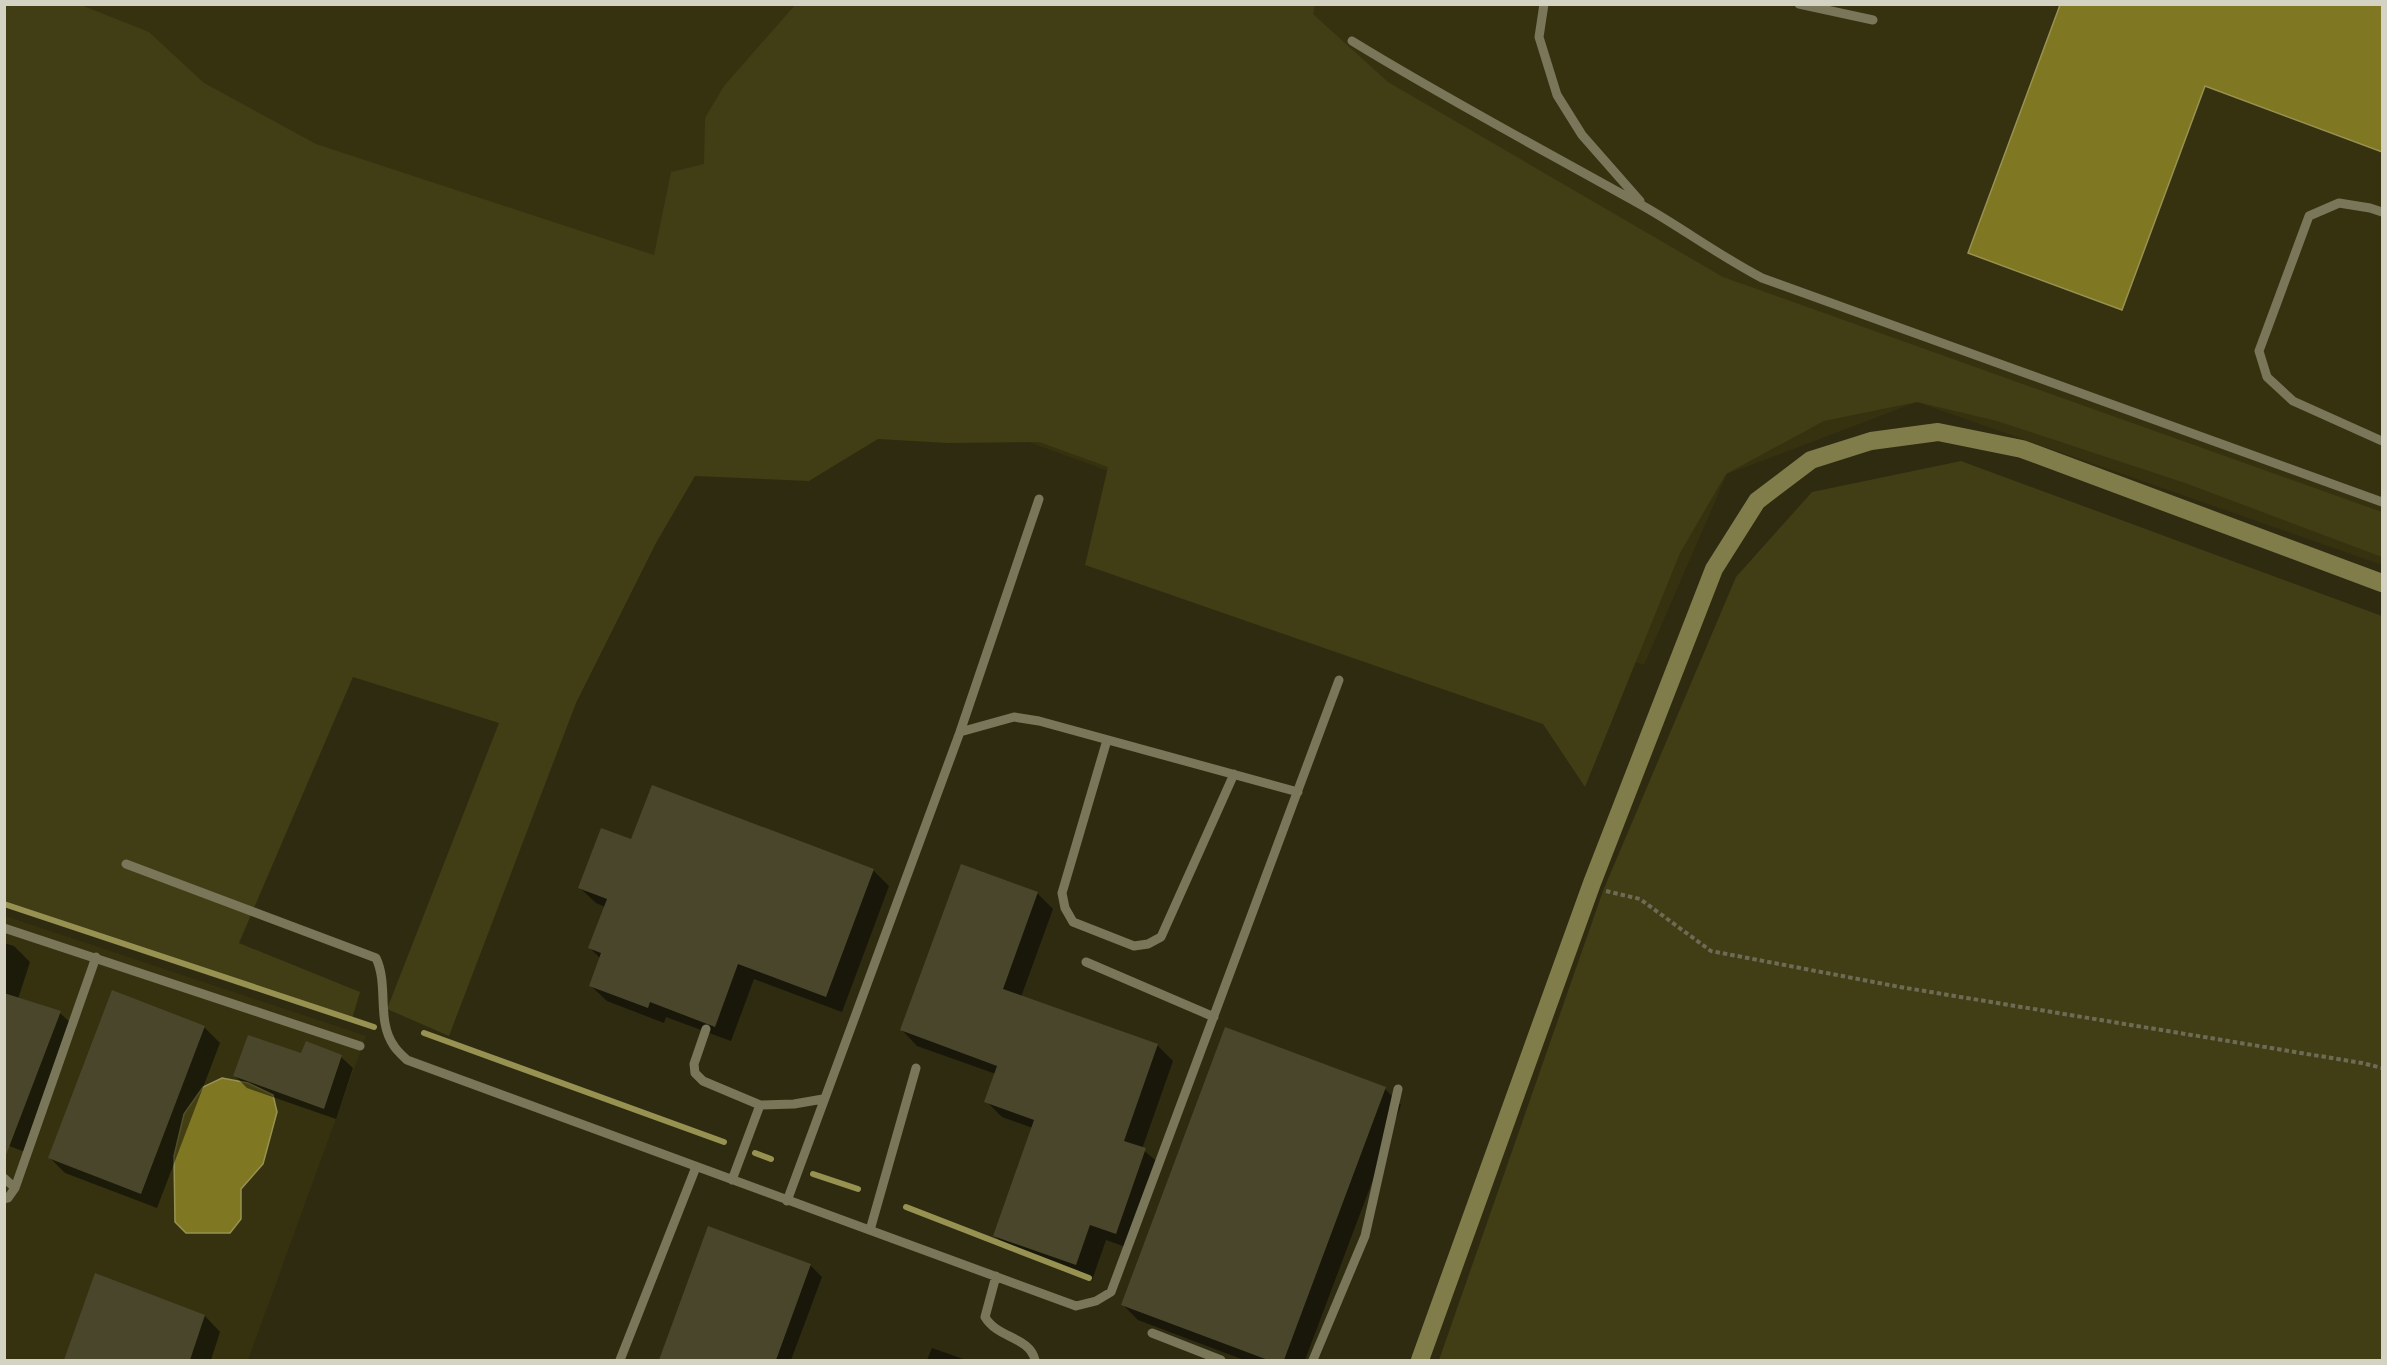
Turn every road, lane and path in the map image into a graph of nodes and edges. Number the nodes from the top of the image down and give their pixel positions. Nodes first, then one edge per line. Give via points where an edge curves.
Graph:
1 (1544, 4) edge
2 (1799, 4) edge
3 (1873, 20) dead end
4 (1352, 41) dead end
5 (1648, 209) junction
6 (2382, 212) edge
7 (2382, 441) edge
8 (1039, 499) dead end
9 (2382, 502) edge
10 (2382, 582) edge
11 (1339, 680) dead end
12 (960, 732) junction
13 (1107, 740) junction
14 (1234, 774) junction
15 (1298, 792) junction
16 (126, 864) dead end
17 (1593, 883) junction
18 (4, 928) edge
19 (96, 957) junction
20 (1086, 962) dead end
21 (1214, 1017) junction
22 (706, 1029) dead end
23 (360, 1046) dead end
24 (916, 1068) dead end
25 (2382, 1068) edge
26 (1398, 1089) dead end
27 (823, 1099) junction
28 (760, 1105) junction
29 (696, 1167) junction
30 (4, 1178) edge
31 (732, 1180) junction
32 (15, 1188) junction
33 (4, 1200) edge
34 (788, 1201) junction
35 (870, 1230) junction
36 (996, 1276) junction
37 (1152, 1333) dead end
38 (620, 1360) edge
39 (1035, 1360) edge
40 (1221, 1360) edge
41 (1314, 1360) edge
42 (1420, 1360) edge

1 - 5 lane via 1539,37 1557,95 1582,135
2 - 3 lane
4 - 5 lane
5 - 9 lane via 1762,278
6 - 7 lane via 2339,203 2309,216 2259,351 2267,377 2293,401
8 - 12 lane
10 - 17 street via 2022,449 1938,432 1871,441 1811,460 1757,501 1714,569
11 - 15 lane
12 - 13 lane via 1014,717
12 - 27 lane
13 - 14 lane
13 - 14 lane via 1062,892 1073,922 1134,946 1161,937
14 - 15 lane
15 - 21 lane
16 - 29 lane via 376,958 392,1045 407,1060
17 - 25 path via 1603,891 1640,899 1711,951
17 - 42 street
18 - 19 lane
19 - 23 lane
19 - 32 lane
20 - 21 lane
21 - 36 lane via 1111,1292 1076,1306
22 - 28 lane via 695,1073 703,1081
24 - 35 lane
26 - 41 lane via 1365,1236
27 - 28 lane
27 - 34 lane
28 - 31 lane
29 - 31 lane
29 - 38 lane
30 - 32 lane
31 - 34 lane
32 - 33 lane
34 - 35 lane
35 - 36 lane
36 - 39 lane via 985,1317 991,1328 1026,1344
37 - 40 lane

